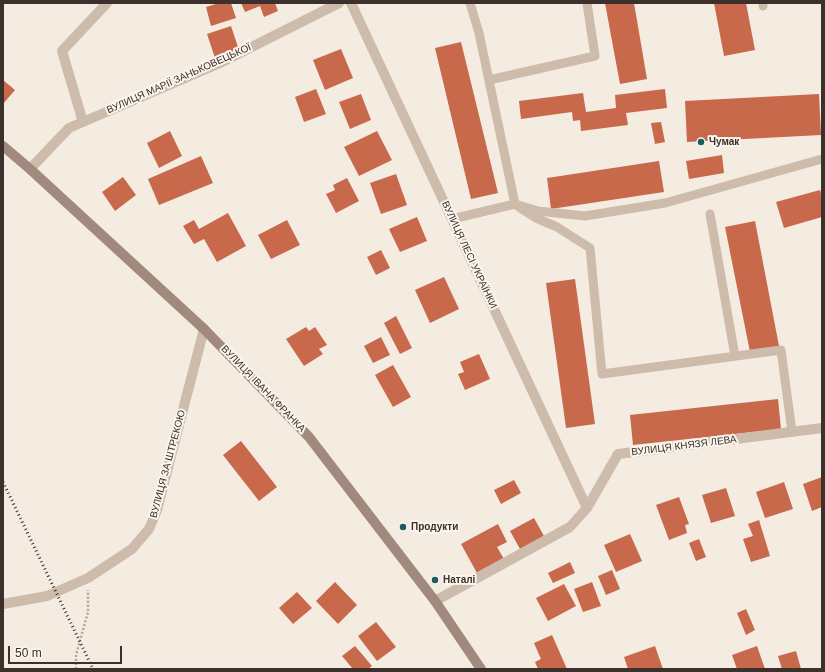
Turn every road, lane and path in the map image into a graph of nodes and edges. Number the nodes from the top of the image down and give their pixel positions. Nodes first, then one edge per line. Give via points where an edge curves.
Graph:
1 (108, 3) edge
2 (339, 3) edge
3 (351, 3) edge
4 (470, 3) edge
5 (587, 3) edge
6 (489, 80) junction
7 (84, 122) junction
8 (3, 146) edge
9 (822, 158) edge
10 (30, 168) junction
11 (515, 204) junction
12 (710, 214) dead end
13 (452, 219) junction
14 (204, 329) junction
15 (735, 356) junction
16 (822, 428) edge
17 (792, 432) junction
18 (587, 508) junction
19 (88, 578) junction
20 (435, 601) junction
21 (3, 604) edge
22 (76, 669) edge
23 (481, 669) edge

1 - 7 street via 62,51
2 - 7 street, ВУЛИЦЯ МАРІЇ ЗАНЬКОВЕЦЬКОЇ via 220,62
3 - 13 street, ВУЛИЦЯ ЛЕСІ УКРАЇНКИ
4 - 6 lane
5 - 6 lane via 595,56
6 - 11 lane
7 - 10 street, ВУЛИЦЯ МАРІЇ ЗАНЬКОВЕЦЬКОЇ via 69,128
8 - 10 main road, ВУЛИЦЯ ІВАНА ФРАНКА
9 - 11 lane via 665,203 585,216 538,211
10 - 14 main road, ВУЛИЦЯ ІВАНА ФРАНКА
11 - 13 lane
11 - 15 lane via 590,248 602,374
12 - 15 lane
13 - 18 street, ВУЛИЦЯ ЛЕСІ УКРАЇНКИ
14 - 19 street, ВУЛИЦЯ ЗА ШТРЕКОЮ via 158,510 150,529 132,549
14 - 20 main road, ВУЛИЦЯ ІВАНА ФРАНКА via 309,437
15 - 17 lane via 781,350
16 - 17 street, ВУЛИЦЯ КНЯЗЯ ЛЕВА
17 - 18 street, ВУЛИЦЯ КНЯЗЯ ЛЕВА via 618,454
18 - 20 street, ВУЛИЦЯ КНЯЗЯ ЛЕВА via 570,527
19 - 21 street, ВУЛИЦЯ ЗА ШТРЕКОЮ via 47,596
19 - 22 path via 88,612 76,655
20 - 23 main road, ВУЛИЦЯ ІВАНА ФРАНКА

